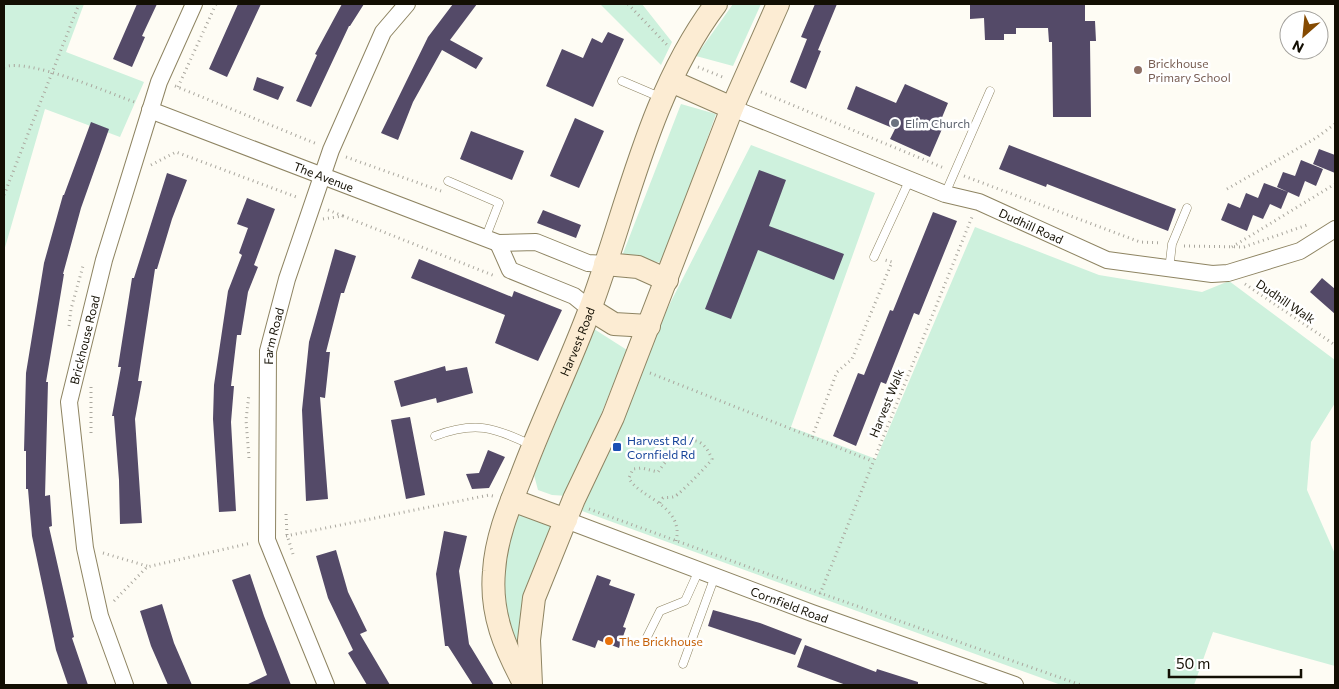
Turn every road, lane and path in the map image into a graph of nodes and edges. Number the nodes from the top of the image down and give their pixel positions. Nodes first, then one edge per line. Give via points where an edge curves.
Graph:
1 (79, 4) edge
2 (194, 4) edge
3 (216, 4) edge
4 (407, 4) edge
5 (628, 4) edge
6 (716, 4) edge
7 (778, 4) edge
8 (680, 60) junction
9 (4, 67) edge
10 (51, 72) junction
11 (622, 81) dead end
12 (159, 82) junction
13 (742, 85) junction
14 (178, 87) junction
15 (668, 90) junction
16 (990, 91) dead end
17 (732, 108) junction
18 (150, 110) junction
19 (1335, 124) edge
20 (331, 150) junction
21 (146, 167) dead end
22 (955, 172) junction
23 (321, 176) junction
24 (910, 179) junction
25 (448, 181) dead end
26 (1335, 184) edge
27 (1227, 189) dead end
28 (442, 192) dead end
29 (945, 194) junction
30 (4, 195) edge
31 (300, 199) dead end
32 (979, 202) junction
33 (1186, 208) dead end
34 (1315, 222) dead end
35 (320, 228) dead end
36 (1335, 229) edge
37 (491, 241) junction
38 (1172, 244) junction
39 (1232, 248) junction
40 (874, 257) joint
41 (605, 264) junction
42 (510, 270) junction
43 (1169, 270) junction
44 (1228, 273) junction
45 (667, 280) junction
46 (590, 309) junction
47 (649, 326) junction
48 (1335, 344) edge
49 (645, 370) dead end
50 (91, 384) dead end
51 (435, 436) dead end
52 (812, 437) junction
53 (91, 440) dead end
54 (532, 446) junction
55 (872, 461) junction
56 (512, 500) junction
57 (660, 504) junction
58 (285, 507) dead end
59 (570, 509) junction
60 (287, 536) junction
61 (267, 540) junction
62 (676, 541) junction
63 (103, 561) dead end
64 (295, 562) dead end
65 (147, 567) junction
66 (700, 570) junction
67 (715, 576) junction
68 (820, 593) junction
69 (111, 594) dead end
70 (812, 613) junction
71 (647, 637) dead end
72 (683, 664) dead end
73 (126, 685) edge
74 (326, 685) edge
75 (525, 685) edge
76 (531, 685) edge
77 (1014, 685) edge
78 (1081, 685) edge

1 - 10 path
2 - 12 street, Brickhouse Road
3 - 14 path
4 - 20 street, Farm Road via 382,32
5 - 8 path
6 - 8 street, Harvest Road
7 - 13 street
8 - 13 path
8 - 15 street, Harvest Road
9 - 10 path via 11,64
10 - 18 path
10 - 30 path
11 - 15 lane
12 - 14 path
12 - 18 street, Brickhouse Road
13 - 17 street
13 - 22 path
14 - 20 path
15 - 17 street
15 - 41 street, Harvest Road via 642,151
16 - 22 lane
17 - 24 street, Dudhill Road
17 - 45 street
18 - 23 street, The Avenue
18 - 73 street, Brickhouse Road via 104,260 70,402 85,548 100,616
19 - 27 path
20 - 23 street, Farm Road
20 - 28 path
21 - 31 path via 176,152
22 - 29 lane
22 - 38 path via 1140,242
23 - 37 street, The Avenue
23 - 61 street, Farm Road via 287,279 268,351
24 - 29 street, Dudhill Road
24 - 40 lane
25 - 37 lane via 499,203
26 - 39 path
29 - 32 street, Dudhill Road
32 - 43 street, Dudhill Road via 1107,260
32 - 55 path, Harvest Walk
33 - 38 lane
34 - 39 path via 1244,247
35 - 42 path via 324,219 343,216 493,277
36 - 44 street, Dudhill Road via 1300,251
37 - 41 street, The Avenue via 536,242 588,263
37 - 42 street
38 - 39 path
38 - 43 lane
40 - 52 path via 892,262 852,359 837,372
41 - 45 street via 638,267
41 - 46 street, Harvest Road
42 - 46 street via 574,296
43 - 44 street, Dudhill Road
44 - 48 path, Dudhill Walk
45 - 47 street
46 - 47 street via 614,324
46 - 54 street, Harvest Road
47 - 59 street via 614,417
49 - 52 path
50 - 53 path
51 - 54 lane via 473,426 492,428
52 - 55 path
54 - 56 street, Harvest Road
55 - 68 path, Harvest Walk
56 - 59 street
56 - 60 path via 489,495
56 - 75 street, Harvest Road via 497,547 494,603 500,634
57 - 57 path via 632,485 629,478 633,469 658,472 672,452 687,442 704,444 712,459 708,466 683,491 663,498
57 - 62 path via 671,516 676,528
58 - 60 path
59 - 62 path via 588,508
59 - 66 street, Cornfield Road
59 - 76 street via 534,598 529,640
60 - 61 path
60 - 64 path
61 - 65 path
61 - 74 street, Farm Road
62 - 68 path
63 - 65 path via 101,553
65 - 69 path via 113,602
66 - 67 street, Cornfield Road
66 - 71 lane via 685,602 660,611
67 - 70 street, Cornfield Road
67 - 72 lane
68 - 70 path, Harvest Walk
68 - 78 path
70 - 77 street, Cornfield Road

